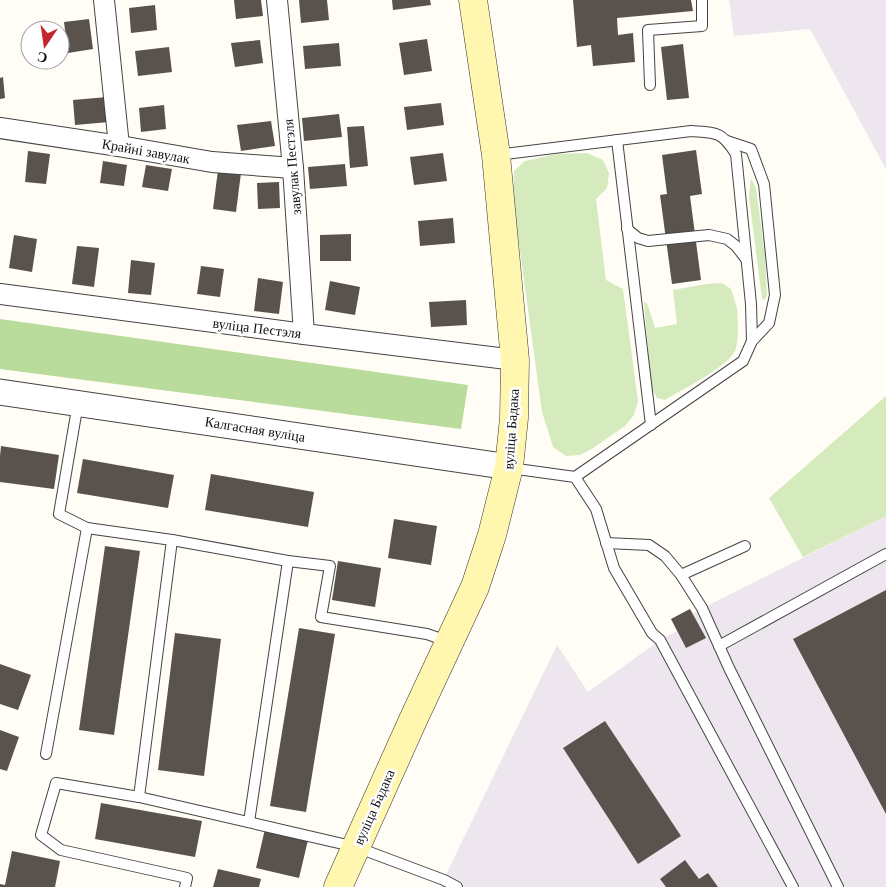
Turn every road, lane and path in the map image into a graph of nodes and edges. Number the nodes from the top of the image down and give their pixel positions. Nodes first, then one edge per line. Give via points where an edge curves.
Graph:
1 (104, 0) edge
2 (277, 0) edge
3 (473, 0) edge
4 (702, 0) edge
5 (650, 85) dead end
6 (0, 128) edge
7 (617, 140) junction
8 (727, 141) junction
9 (119, 146) junction
10 (496, 155) junction
11 (293, 168) junction
12 (627, 228) junction
13 (747, 260) junction
14 (0, 294) edge
15 (304, 334) junction
16 (752, 340) junction
17 (515, 360) junction
18 (0, 392) edge
19 (78, 403) junction
20 (650, 425) junction
21 (510, 468) junction
22 (575, 477) junction
23 (86, 528) junction
24 (172, 540) junction
25 (606, 543) junction
26 (745, 546) dead end
27 (886, 554) edge
28 (288, 561) junction
29 (681, 575) junction
30 (449, 642) junction
31 (719, 646) junction
32 (46, 754) dead end
33 (139, 797) junction
34 (248, 822) junction
35 (356, 847) junction
36 (185, 887) edge
37 (338, 887) edge
38 (457, 887) edge
39 (793, 887) edge
40 (838, 887) edge

1 - 9 street
2 - 11 street, завулак Пестэля
3 - 10 main road, вуліца Бадака
4 - 5 lane via 702,26 648,30
6 - 9 street, Крайні завулак
7 - 8 lane via 691,131 715,133
7 - 10 lane
7 - 12 lane
8 - 13 lane via 736,154
8 - 16 lane via 751,149 764,184 775,295 769,323
9 - 11 street, Крайні завулак via 212,162
10 - 17 main road, вуліца Бадака
11 - 15 street, завулак Пестэля
12 - 13 lane via 638,238 648,241 709,235 726,239
12 - 20 lane
13 - 16 lane
14 - 15 street, вуліца Пестэля
15 - 17 street, вуліца Пестэля
16 - 20 lane via 743,361
17 - 21 main road, вуліца Бадака
18 - 19 street, Калгасная вуліца
19 - 21 street, Калгасная вуліца
19 - 23 lane via 59,514
20 - 22 lane
21 - 22 lane
21 - 30 main road, вуліца Бадака via 474,588
22 - 25 lane via 596,509
23 - 24 lane
23 - 32 lane
24 - 28 lane
24 - 33 lane
25 - 29 lane via 649,545 666,556
25 - 39 lane via 614,568 652,633 660,640
26 - 29 lane
27 - 31 lane
28 - 30 lane via 330,566 321,617 427,634
28 - 34 lane
29 - 31 lane via 702,608
30 - 35 main road, вуліца Бадака
31 - 40 lane
33 - 34 lane
33 - 36 lane via 56,783 41,835 61,850 186,878
34 - 35 lane
35 - 37 main road, вуліца Бадака
35 - 38 lane

